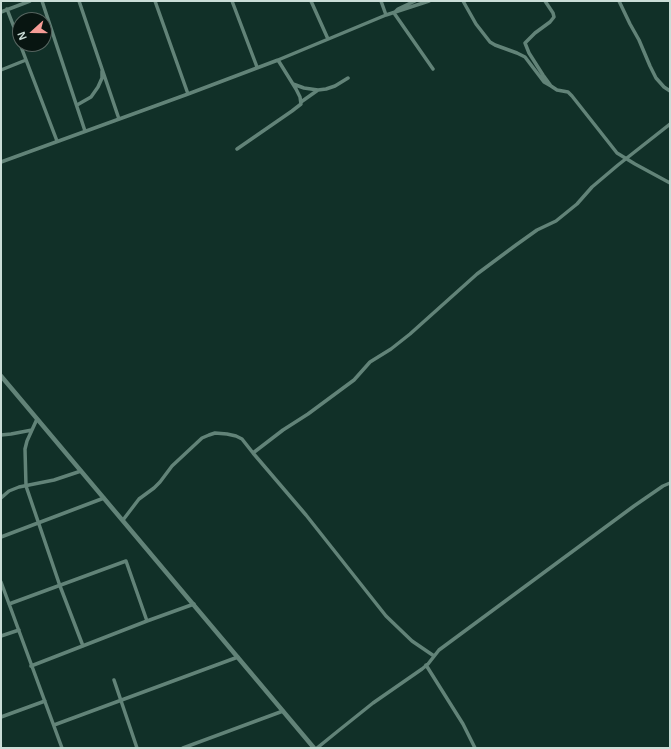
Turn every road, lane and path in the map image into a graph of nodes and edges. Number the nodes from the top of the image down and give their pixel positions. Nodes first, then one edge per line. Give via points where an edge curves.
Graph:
1 (30, 1) edge
2 (42, 1) edge
3 (79, 1) edge
4 (155, 1) edge
5 (232, 1) edge
6 (311, 1) edge
7 (381, 1) edge
8 (415, 1) edge
9 (429, 1) edge
10 (463, 1) edge
11 (546, 1) edge
12 (620, 1) edge
13 (7, 9) junction
14 (1, 12) edge
15 (394, 13) junction
16 (386, 15) junction
17 (12, 22) edge
18 (328, 39) junction
19 (23, 52) edge
20 (26, 60) junction
21 (278, 60) junction
22 (257, 67) junction
23 (102, 68) junction
24 (433, 69) dead end
25 (1, 70) edge
26 (348, 78) dead end
27 (293, 84) junction
28 (551, 86) junction
29 (318, 90) junction
30 (670, 91) edge
31 (188, 94) junction
32 (301, 102) junction
33 (77, 105) junction
34 (119, 119) junction
35 (670, 124) edge
36 (85, 131) junction
37 (57, 141) junction
38 (237, 149) dead end
39 (625, 159) junction
40 (1, 162) edge
41 (670, 183) edge
42 (1, 376) edge
43 (37, 419) junction
44 (32, 430) junction
45 (1, 435) edge
46 (253, 452) junction
47 (81, 471) junction
48 (670, 484) edge
49 (26, 486) junction
50 (1, 498) edge
51 (104, 498) junction
52 (123, 520) junction
53 (38, 523) junction
54 (1, 537) edge
55 (1, 582) edge
56 (60, 586) junction
57 (9, 604) junction
58 (194, 604) junction
59 (147, 621) junction
60 (19, 630) junction
61 (1, 636) edge
62 (83, 646) junction
63 (434, 656) junction
64 (238, 657) junction
65 (426, 665) junction
66 (31, 666) junction
67 (114, 680) dead end
68 (45, 701) junction
69 (121, 701) junction
70 (283, 711) junction
71 (1, 717) edge
72 (54, 725) junction
73 (313, 747) edge
74 (62, 748) edge
75 (137, 748) edge
76 (183, 748) edge
77 (475, 748) edge

1 - 13 street
2 - 33 street
3 - 23 street
4 - 31 street
5 - 22 street
6 - 18 street
7 - 16 street
8 - 15 street
9 - 15 street
10 - 28 street via 490,42 525,57 544,82
11 - 28 street via 554,17 525,43
12 - 30 street via 656,78
13 - 14 street
13 - 17 street
15 - 16 street
15 - 24 street
16 - 18 street
18 - 21 street
19 - 20 street
20 - 25 street
20 - 37 street
21 - 22 street
21 - 27 street
22 - 31 street
23 - 33 street via 98,88 91,97
23 - 34 street
26 - 29 street via 335,86
27 - 29 street
27 - 32 street
28 - 39 street via 556,90 568,92 617,153
29 - 32 street
31 - 34 street
32 - 38 street via 298,108
33 - 36 street
34 - 36 street
35 - 39 street
36 - 37 street
37 - 40 street
39 - 41 street
39 - 46 street via 556,221 537,230 488,266 410,334 370,362 354,380
42 - 43 street
43 - 44 street
43 - 47 street
44 - 45 street
44 - 49 street via 25,448
46 - 52 street via 236,436 209,434 172,466
46 - 63 street via 306,514 386,616
47 - 49 street
47 - 51 street
48 - 63 street via 634,506
49 - 50 street via 9,491
49 - 53 street
51 - 52 street
51 - 53 street
52 - 58 street
53 - 54 street
53 - 56 street
55 - 57 street
56 - 57 street
56 - 59 street via 126,561
56 - 62 street
57 - 60 street
58 - 59 street
58 - 64 street
59 - 62 street
60 - 61 street
60 - 66 street
62 - 66 street
63 - 65 street
64 - 69 street
64 - 70 street
65 - 73 street
65 - 77 street
66 - 68 street
67 - 69 street
68 - 71 street
68 - 72 street
69 - 72 street
69 - 75 street
70 - 73 street
70 - 76 street
72 - 74 street

